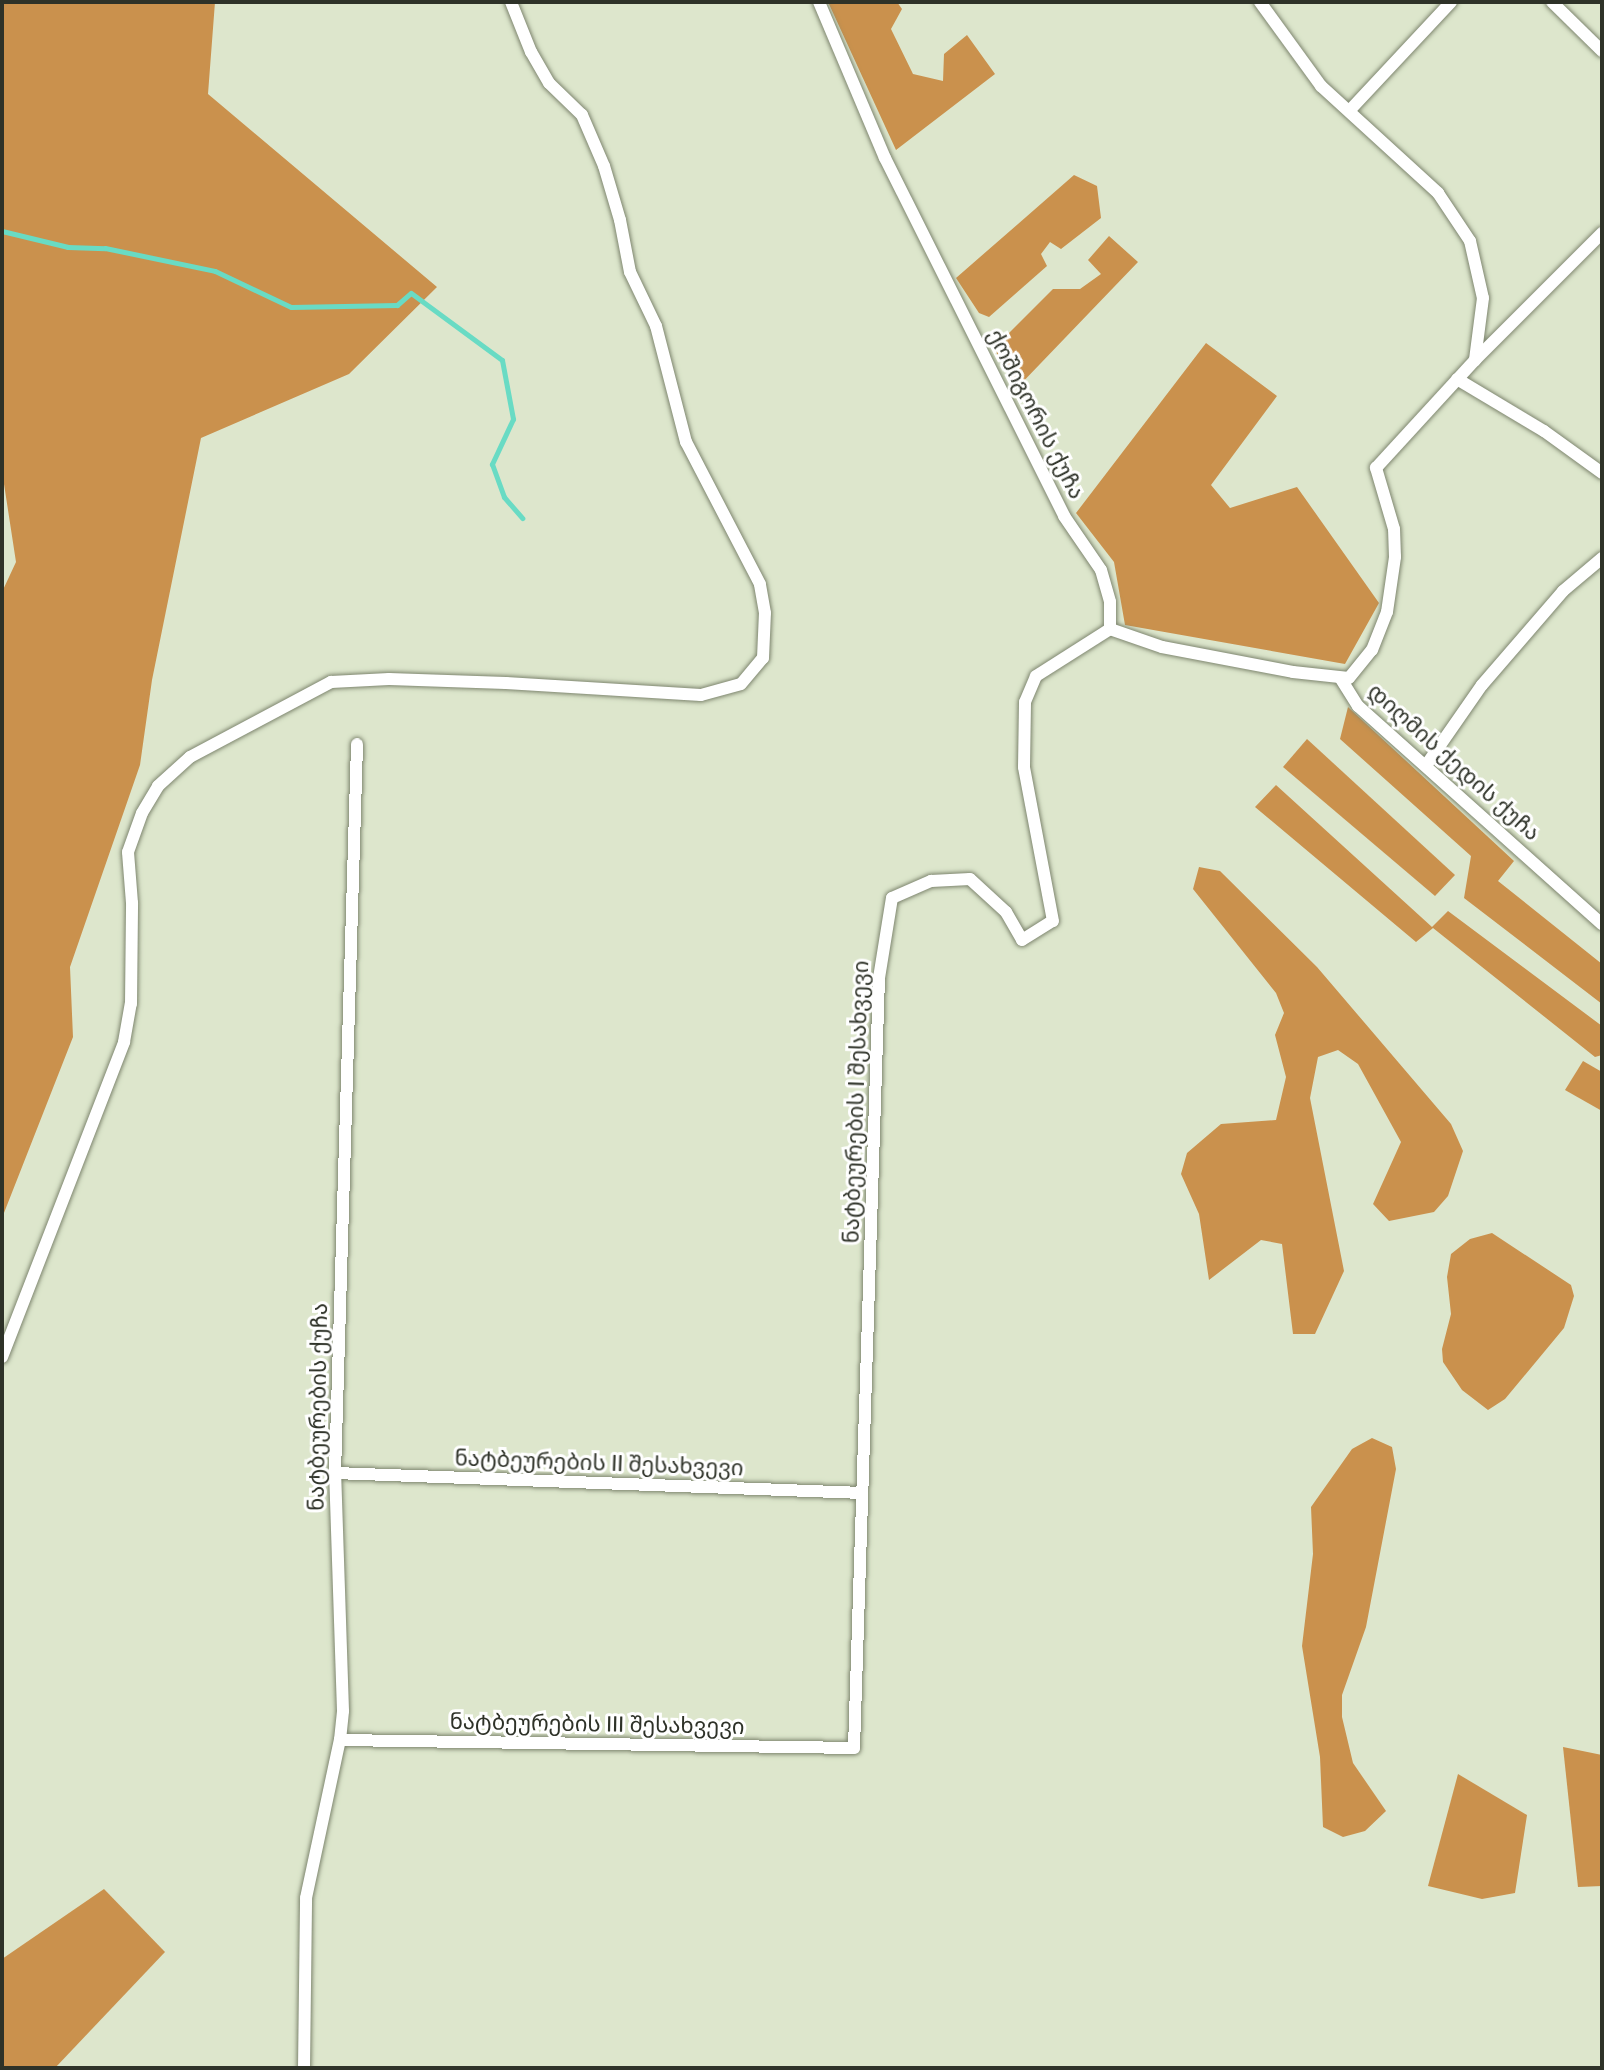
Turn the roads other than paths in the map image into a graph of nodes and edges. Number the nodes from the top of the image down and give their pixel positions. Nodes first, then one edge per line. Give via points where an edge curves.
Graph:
1 (511, 2) edge
2 (819, 2) edge
3 (1260, 2) edge
4 (1451, 2) edge
5 (1552, 2) edge
6 (1602, 51) edge
7 (1350, 110) junction
8 (1602, 233) edge
9 (1475, 360) junction
10 (1457, 379) junction
11 (1602, 473) edge
12 (1602, 558) edge
13 (1110, 629) junction
14 (1341, 679) junction
15 (357, 744) dead end
16 (1427, 764) junction
17 (1602, 924) edge
18 (2, 1357) edge
19 (335, 1473) junction
20 (862, 1493) junction
21 (340, 1740) junction
22 (854, 1748) joint
23 (304, 2068) edge

1 - 18 street via 531,52 549,83 582,115 604,166 630,272 656,326 686,442 760,584 763,658 741,684 701,695 506,683 331,682 190,757 158,786 128,852 131,1004 124,1042
2 - 13 street, ქოშიგორის ქუჩა via 892,172 1064,516 1101,570 1110,602
3 - 7 street via 1321,86
4 - 7 street
5 - 6 street
7 - 9 street via 1438,193 1470,241 1483,298
8 - 9 street, დიღმის ქედის ქუჩა
9 - 10 street, დიღმის ქედის ქუჩა
10 - 11 street
10 - 14 street, დიღმის ქედის ქუჩა via 1376,468 1394,529 1387,612 1362,666
12 - 16 street via 1563,591 1482,685
13 - 14 street via 1162,647
13 - 20 street, ნატბეურების I შესახვევი via 1036,676 1025,702 1024,767 1053,921 1022,940 1006,912 970,879 931,881 892,898 879,978
14 - 16 street, დიღმის ქედის ქუჩა via 1358,706
15 - 19 street, ნატბეურების ქუჩა
16 - 17 street, დიღმის ქედის ქუჩა
19 - 20 street, ნატბეურების II შესახვევი
19 - 21 street, ნატბეურების ქუჩა
20 - 22 street, ნატბეურების I შესახვევი
21 - 22 street, ნატბეურების III შესახვევი
21 - 23 street, ნატბეურების ქუჩა via 306,1898

